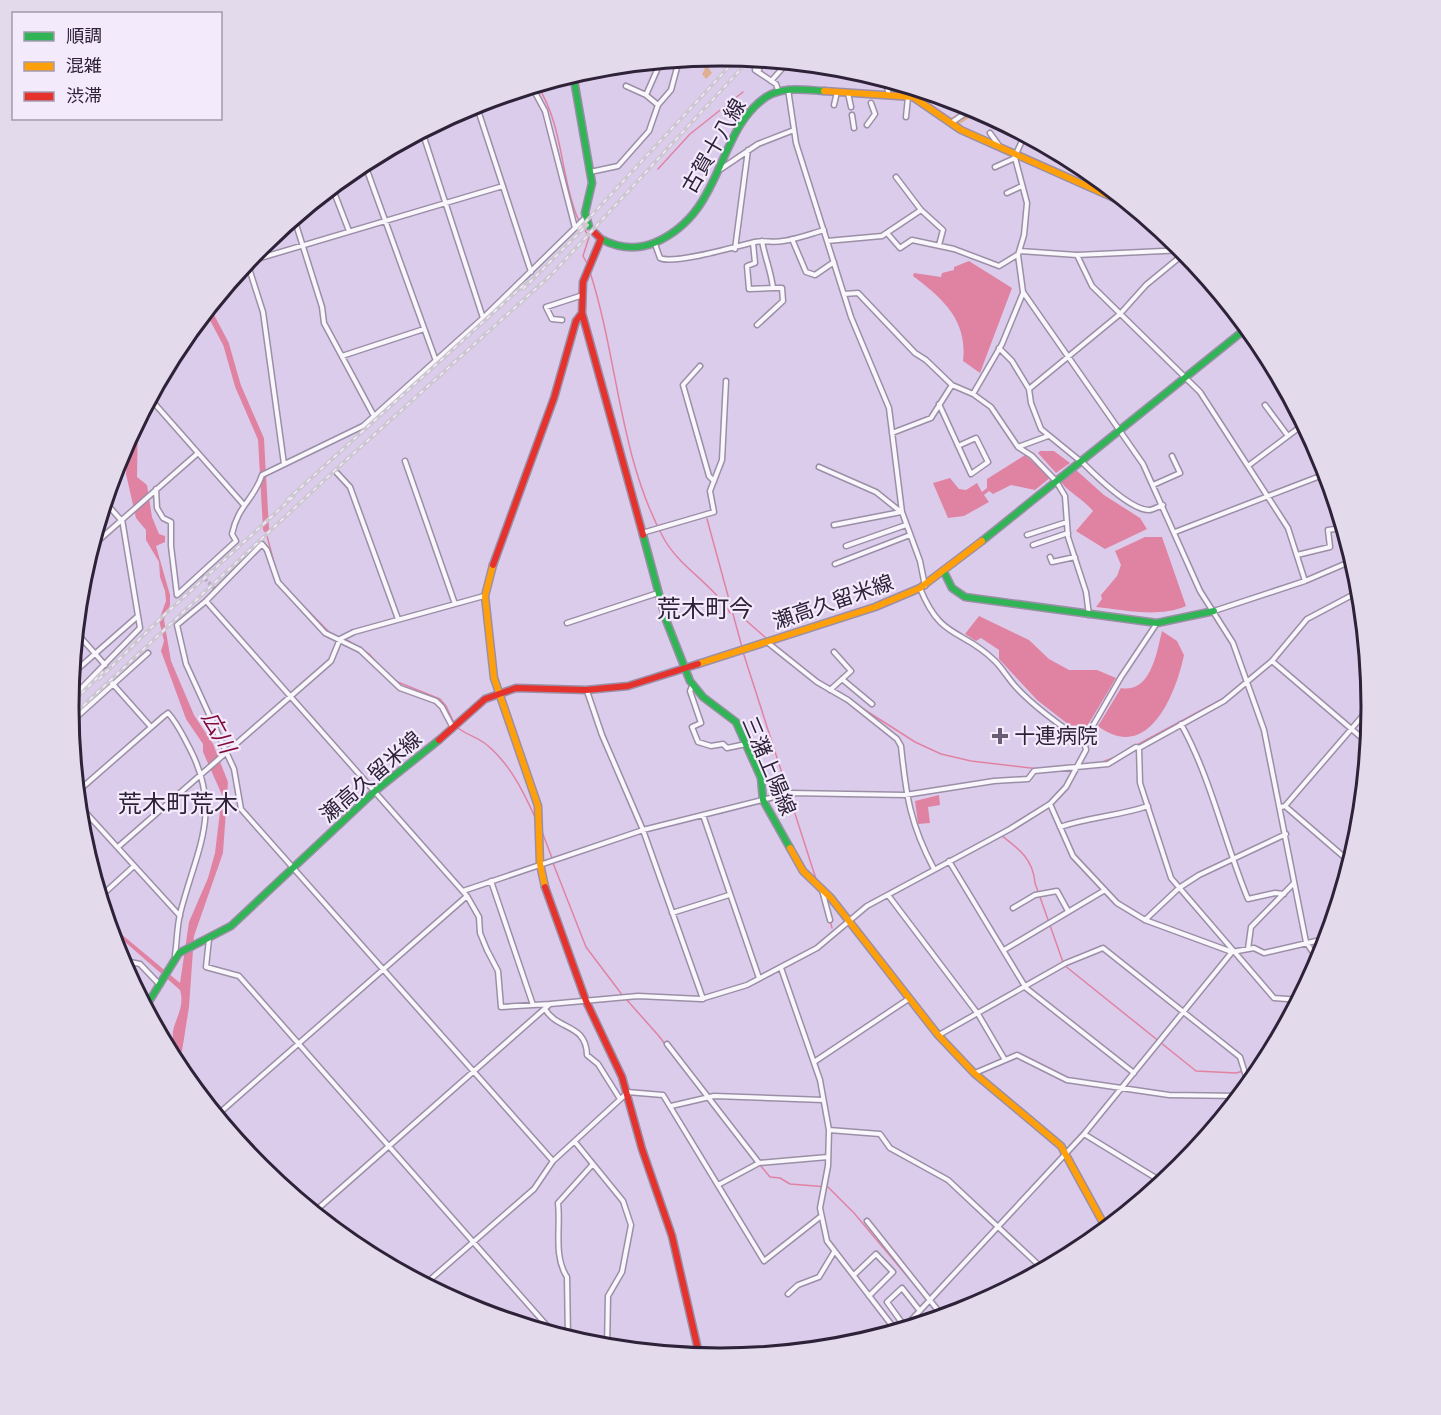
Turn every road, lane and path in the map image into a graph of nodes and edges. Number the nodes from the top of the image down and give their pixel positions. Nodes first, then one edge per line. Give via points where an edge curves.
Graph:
1 (677, 67) edge
2 (782, 69) edge
3 (657, 70) dead end
4 (758, 72) dead end
5 (771, 81) junction
6 (574, 83) edge
7 (626, 86) dead end
8 (887, 88) edge
9 (788, 89) junction
10 (778, 90) junction
11 (837, 92) junction
12 (848, 93) junction
13 (536, 94) edge
14 (646, 95) junction
15 (889, 95) junction
16 (908, 96) junction
17 (872, 103) dead end
18 (658, 105) junction
19 (834, 105) dead end
20 (851, 107) dead end
21 (479, 113) edge
22 (963, 114) edge
23 (852, 115) dead end
24 (906, 117) dead end
25 (950, 123) junction
26 (867, 125) dead end
27 (854, 128) dead end
28 (794, 129) junction
29 (990, 133) dead end
30 (425, 138) edge
31 (1021, 141) edge
32 (1000, 147) junction
33 (748, 150) junction
34 (1015, 155) junction
35 (995, 167) dead end
36 (720, 169) junction
37 (368, 172) edge
38 (589, 172) junction
39 (896, 177) dead end
40 (503, 186) junction
41 (1022, 186) junction
42 (1101, 192) edge
43 (1007, 193) dead end
44 (335, 195) edge
45 (446, 202) junction
46 (921, 210) junction
47 (585, 219) junction
48 (386, 220) junction
49 (297, 226) edge
50 (589, 226) dead end
51 (575, 228) junction
52 (824, 230) junction
53 (349, 231) junction
54 (595, 233) dead end
55 (887, 233) junction
56 (601, 239) junction
57 (792, 239) junction
58 (762, 241) junction
59 (827, 241) junction
60 (753, 243) junction
61 (655, 244) junction
62 (303, 245) junction
63 (939, 245) junction
64 (735, 249) junction
65 (1171, 252) edge
66 (1019, 253) junction
67 (1077, 255) junction
68 (264, 257) edge
69 (1178, 258) edge
70 (834, 262) junction
71 (250, 272) edge
72 (531, 272) junction
73 (773, 288) junction
74 (1023, 292) junction
75 (844, 294) junction
76 (580, 296) junction
77 (582, 313) junction
78 (1120, 314) junction
79 (483, 318) junction
80 (562, 320) dead end
81 (757, 325) dead end
82 (424, 329) junction
83 (1241, 333) edge
84 (999, 348) junction
85 (342, 356) junction
86 (1068, 356) junction
87 (436, 361) junction
88 (700, 366) dead end
89 (1185, 378) junction
90 (726, 381) dead end
91 (952, 384) junction
92 (1029, 389) junction
93 (973, 394) junction
94 (939, 404) junction
95 (155, 405) edge
96 (1265, 405) dead end
97 (374, 416) junction
98 (1298, 428) edge
99 (1119, 430) junction
100 (892, 433) junction
101 (1048, 436) junction
102 (1288, 436) junction
103 (958, 446) junction
104 (1018, 447) junction
105 (198, 453) junction
106 (1172, 456) dead end
107 (405, 461) dead end
108 (1081, 462) junction
109 (284, 464) junction
110 (1248, 466) junction
111 (819, 467) dead end
112 (337, 473) dead end
113 (1319, 477) edge
114 (714, 481) junction
115 (1056, 482) junction
116 (1153, 485) junction
117 (154, 491) junction
118 (1267, 497) junction
119 (243, 504) junction
120 (1163, 505) junction
121 (111, 508) edge
122 (902, 512) junction
123 (122, 519) junction
124 (1067, 522) junction
125 (834, 525) dead end
126 (906, 525) junction
127 (1336, 529) edge
128 (1175, 532) junction
129 (642, 533) junction
130 (1068, 533) junction
131 (910, 535) junction
132 (1027, 535) dead end
133 (102, 537) edge
134 (1033, 545) dead end
135 (846, 546) dead end
136 (1296, 555) junction
137 (1050, 556) dead end
138 (1076, 557) junction
139 (835, 564) dead end
140 (1346, 564) edge
141 (944, 572) junction
142 (1305, 581) junction
143 (922, 587) junction
144 (658, 592) junction
145 (1352, 595) edge
146 (485, 596) junction
147 (206, 601) junction
148 (455, 604) junction
149 (1214, 611) junction
150 (138, 615) junction
151 (1089, 615) junction
152 (398, 620) junction
153 (1157, 622) junction
154 (567, 623) dead end
155 (83, 639) edge
156 (339, 641) junction
157 (766, 641) junction
158 (834, 652) dead end
159 (95, 653) junction
160 (148, 653) dead end
161 (1272, 661) junction
162 (105, 664) junction
163 (80, 667) edge
164 (684, 667) junction
165 (842, 679) junction
166 (1248, 682) junction
167 (112, 683) junction
168 (693, 684) junction
169 (79, 690) edge
170 (586, 690) junction
171 (830, 690) junction
172 (497, 693) junction
173 (290, 698) junction
174 (872, 704) dead end
175 (79, 714) edge
176 (1362, 717) edge
177 (1181, 724) junction
178 (151, 727) junction
179 (453, 729) junction
180 (1352, 729) junction
181 (1361, 737) edge
182 (1084, 741) junction
183 (747, 744) junction
184 (1139, 748) junction
185 (225, 753) junction
186 (1075, 769) junction
187 (203, 772) junction
188 (84, 786) edge
189 (374, 792) junction
190 (905, 795) junction
191 (763, 800) junction
192 (1050, 804) junction
193 (1148, 806) junction
194 (1283, 807) junction
195 (88, 815) edge
196 (703, 815) junction
197 (1060, 827) junction
198 (643, 830) junction
199 (1286, 834) junction
200 (118, 848) junction
201 (1344, 857) edge
202 (1232, 860) junction
203 (949, 861) junction
204 (540, 864) junction
205 (134, 866) junction
206 (293, 869) junction
207 (934, 869) junction
208 (491, 881) junction
209 (1294, 883) junction
210 (1179, 888) junction
211 (822, 890) junction
212 (1105, 890) junction
213 (106, 891) edge
214 (463, 891) junction
215 (1284, 894) junction
216 (729, 895) junction
217 (888, 895) junction
218 (467, 896) junction
219 (1013, 908) dead end
220 (1068, 912) junction
221 (672, 913) junction
222 (180, 916) junction
223 (830, 920) dead end
224 (1145, 920) junction
225 (847, 921) junction
226 (207, 940) junction
227 (1318, 940) edge
228 (1306, 942) junction
229 (1248, 949) junction
230 (1004, 950) junction
231 (1232, 952) junction
232 (1313, 953) edge
233 (177, 956) junction
234 (132, 962) edge
235 (781, 968) junction
236 (384, 970) junction
237 (759, 978) junction
238 (160, 985) junction
239 (1026, 988) junction
240 (703, 999) junction
241 (1291, 999) edge
242 (150, 1000) edge
243 (908, 1000) junction
244 (586, 1001) junction
245 (550, 1004) junction
246 (533, 1005) junction
247 (546, 1009) junction
248 (1184, 1013) junction
249 (978, 1014) junction
250 (938, 1035) junction
251 (299, 1044) junction
252 (667, 1044) dead end
253 (1005, 1060) junction
254 (814, 1062) junction
255 (473, 1072) junction
256 (974, 1073) junction
257 (1134, 1073) junction
258 (1246, 1075) edge
259 (1122, 1089) junction
260 (627, 1092) junction
261 (707, 1096) junction
262 (1231, 1096) edge
263 (620, 1099) junction
264 (823, 1100) junction
265 (670, 1106) junction
266 (222, 1111) edge
267 (829, 1130) junction
268 (1084, 1134) junction
269 (575, 1142) junction
270 (389, 1148) junction
271 (1066, 1153) junction
272 (828, 1157) junction
273 (553, 1161) junction
274 (759, 1162) junction
275 (593, 1164) junction
276 (1156, 1178) edge
277 (718, 1185) junction
278 (319, 1207) edge
279 (820, 1217) junction
280 (867, 1221) dead end
281 (1103, 1222) edge
282 (998, 1227) junction
283 (473, 1241) junction
284 (834, 1252) junction
285 (1038, 1265) edge
286 (854, 1275) junction
287 (430, 1279) edge
288 (788, 1294) dead end
289 (869, 1296) junction
290 (931, 1300) junction
291 (921, 1311) junction
292 (939, 1311) edge
293 (913, 1319) edge
294 (900, 1323) edge
295 (546, 1325) edge
296 (892, 1326) edge
297 (568, 1330) edge
298 (607, 1339) edge
299 (697, 1348) edge

1 - 18 street via 671,90
2 - 5 street
3 - 14 street
4 - 5 street
5 - 10 street
6 - 38 main road
7 - 14 street
8 - 15 street
9 - 10 main road
9 - 11 main road
9 - 28 street
10 - 36 main road, 古賀十八線 via 768,93 753,109
11 - 12 main road
11 - 19 street
12 - 15 main road
12 - 20 street
13 - 51 street via 545,111
14 - 18 street
15 - 16 main road
16 - 24 street
16 - 25 main road
17 - 26 street via 875,114
18 - 38 street via 650,131 622,163
21 - 40 street
22 - 25 street
23 - 27 street
25 - 32 main road
28 - 33 street
28 - 52 street
29 - 32 street
30 - 45 street
31 - 34 street
32 - 34 main road
33 - 36 street
33 - 64 street
34 - 35 street
34 - 41 street
34 - 42 main road
36 - 61 main road, 古賀十八線 via 687,224 674,236
37 - 48 street
38 - 47 main road via 591,190
39 - 46 street
40 - 45 street
40 - 72 street
41 - 43 street
41 - 66 street via 1027,203
44 - 53 street
45 - 48 street
45 - 79 street
46 - 55 street
46 - 63 street via 943,230
47 - 50 main road
47 - 51 street
48 - 53 street
48 - 82 street
49 - 62 street
51 - 72 street
52 - 57 street
52 - 59 street
53 - 62 street
54 - 56 main road
55 - 59 street via 882,237
55 - 63 street via 900,248 912,240
56 - 61 main road, 古賀十八線 via 620,249
56 - 76 main road, 三潴上陽線 via 584,274
57 - 58 street
57 - 70 street via 806,272 815,275
58 - 60 street
58 - 73 street
59 - 70 street
60 - 64 street
60 - 73 street via 755,263 747,266 749,290
61 - 64 street via 660,258 672,261
62 - 68 street
62 - 85 street via 324,323
63 - 66 street via 999,266
65 - 67 street
66 - 67 street
66 - 74 street
67 - 78 street via 1092,286
69 - 78 street
70 - 75 street
71 - 109 street via 263,312
72 - 79 street
73 - 81 street via 782,288 783,301
74 - 84 street
74 - 86 street
75 - 91 street via 858,293 915,353
75 - 100 street via 884,393
76 - 77 main road, 三潴上陽線
76 - 80 street via 546,307 552,319
77 - 129 main road, 三潴上陽線
77 - 146 main road via 576,321 554,398 490,572
78 - 86 street
78 - 89 street
79 - 87 street
82 - 85 street
82 - 87 street
83 - 89 main road, 瀬高久留米線
84 - 92 street
84 - 93 street
85 - 97 street
86 - 92 street
86 - 99 street
87 - 97 street
88 - 114 street via 683,385 709,476
89 - 99 main road, 瀬高久留米線
89 - 110 street via 1200,392
90 - 114 street via 722,460
91 - 93 street
91 - 94 street
92 - 101 street via 1041,429
93 - 104 street via 991,407
94 - 100 street via 931,418
94 - 103 street
95 - 105 street
96 - 102 street
97 - 109 street via 363,426
98 - 102 street
99 - 108 main road, 瀬高久留米線
99 - 116 street
100 - 122 street
101 - 104 street
101 - 108 street
102 - 110 street
103 - 103 street via 971,474 988,462 976,438
104 - 115 street
105 - 117 street
105 - 119 street
106 - 116 street via 1180,473
107 - 148 street
108 - 115 main road, 瀬高久留米線
108 - 120 street via 1137,505 1149,510
109 - 119 street via 262,475 259,486
110 - 118 street
111 - 122 street via 876,492
112 - 152 street via 350,487
113 - 118 street
114 - 129 street via 710,491 714,512
115 - 124 street via 1065,496
115 - 141 main road, 瀬高久留米線
116 - 120 street
117 - 119 street via 157,508 171,522 177,595 236,541 232,534
117 - 123 street
118 - 128 street
118 - 136 street via 1288,528
120 - 128 street
121 - 123 street
122 - 125 street
122 - 126 street
123 - 133 street
123 - 150 street
124 - 130 street
124 - 132 street
126 - 131 street
126 - 135 street
127 - 136 street via 1328,530 1330,547
128 - 149 street via 1200,591
129 - 144 main road, 三潴上陽線
130 - 134 street
130 - 138 street
131 - 139 street
131 - 143 street via 920,561
136 - 142 street
137 - 138 street via 1052,562
138 - 151 street
140 - 142 street
141 - 143 main road, 瀬高久留米線
141 - 151 main road via 952,588 965,597
142 - 149 street
143 - 157 main road, 瀬高久留米線 via 874,607
143 - 182 street via 928,608 940,624 982,649 1016,687
144 - 154 street
144 - 164 main road, 三潴上陽線
145 - 161 street via 1307,619
146 - 148 street
146 - 172 main road
147 - 156 street via 262,544 278,582 325,633
147 - 173 street
147 - 185 street via 177,625 186,664
148 - 152 street
149 - 153 main road
149 - 166 street via 1233,643
150 - 159 street
150 - 162 street via 140,628
151 - 153 main road
152 - 156 street via 354,632
153 - 182 street
155 - 159 street
156 - 173 street via 331,661
156 - 179 street via 360,650 400,688 436,701
157 - 164 main road, 瀬高久留米線
157 - 171 street
158 - 165 street via 851,671
159 - 162 street
159 - 163 street
160 - 167 street
161 - 166 street
161 - 180 street
162 - 169 street
164 - 168 main road, 三潴上陽線
164 - 170 main road, 瀬高久留米線 via 628,686
165 - 171 street
165 - 174 street
166 - 177 street via 1224,701
166 - 194 street
167 - 175 street
167 - 178 street
168 - 183 main road, 三潴上陽線 via 703,697 732,717
168 - 183 street via 690,691 700,723 692,728 698,742 728,748
170 - 172 main road, 瀬高久留米線 via 531,687
170 - 198 street
171 - 190 street via 893,734 901,746
172 - 179 main road, 瀬高久留米線
172 - 204 main road via 538,806
173 - 185 street
173 - 189 street
176 - 180 street
177 - 184 street
177 - 202 street via 1200,758
178 - 187 street via 168,713
178 - 188 street
179 - 189 main road, 瀬高久留米線
180 - 181 street
180 - 194 street
182 - 186 street via 1086,750
183 - 191 main road, 三潴上陽線 via 761,778
184 - 186 street via 1108,764
184 - 193 street via 1140,783
185 - 187 street
185 - 206 street via 234,769 241,809
186 - 190 street via 1034,771 1028,778
186 - 192 street via 1066,787
187 - 200 street
187 - 222 street via 205,821
189 - 206 main road, 瀬高久留米線
189 - 214 street
190 - 191 street via 790,793
190 - 207 street via 918,840
191 - 196 street
191 - 211 main road, 三潴上陽線 via 803,871
192 - 197 street
192 - 203 street
193 - 197 street
193 - 210 street via 1171,878
194 - 199 street
194 - 201 street
195 - 200 street
196 - 198 street
196 - 216 street
197 - 212 street via 1073,856
198 - 204 street
198 - 221 street
199 - 202 street
199 - 209 street
200 - 205 street
202 - 210 street
202 - 215 street via 1248,899
203 - 207 street
203 - 230 street
204 - 208 street
204 - 244 main road via 552,912
205 - 213 street
205 - 222 street
206 - 226 main road, 瀬高久留米線 via 231,926
206 - 236 street
207 - 217 street
208 - 214 street
208 - 246 street
209 - 215 street
209 - 228 street
210 - 224 street
210 - 231 street
211 - 223 street
211 - 225 main road, 三潴上陽線
212 - 220 street
212 - 224 street via 1117,903
214 - 218 street
215 - 229 street via 1251,927
216 - 221 street
216 - 237 street
217 - 225 street
217 - 249 street
218 - 236 street
218 - 246 street via 479,917 480,933 498,971 501,1007
219 - 220 street via 1035,895 1057,891
220 - 230 street
221 - 240 street
222 - 233 street
224 - 231 street
225 - 235 street via 817,948
225 - 243 main road, 三潴上陽線
226 - 233 main road, 瀬高久留米線
226 - 251 street via 206,967 239,976
227 - 228 street
228 - 229 street via 1264,953
228 - 232 street
229 - 231 street
230 - 239 street
231 - 241 street via 1274,998
231 - 248 street
233 - 238 main road
234 - 238 street via 140,964
235 - 237 street
235 - 254 street
236 - 251 street
236 - 255 street
237 - 240 street
238 - 242 main road
239 - 248 street via 1066,963 1103,948
239 - 249 street
239 - 257 street
240 - 244 street via 638,996
243 - 250 main road, 三潴上陽線
243 - 254 street
244 - 245 street
244 - 260 main road
245 - 246 street
245 - 247 street
247 - 255 street
247 - 263 street via 582,1037 587,1055 598,1064
248 - 257 street
248 - 258 street via 1240,1057
249 - 250 street
249 - 253 street
250 - 256 main road, 三潴上陽線
251 - 266 street
251 - 270 street
252 - 261 street
253 - 256 street
253 - 259 street via 1017,1055 1067,1080
254 - 264 street
255 - 270 street
255 - 273 street
256 - 271 main road, 三潴上陽線
257 - 259 street
259 - 262 street via 1169,1095
259 - 268 street
260 - 263 street
260 - 265 street via 663,1095
260 - 299 main road via 672,1236
261 - 264 street
261 - 265 street
261 - 274 street
263 - 269 street
264 - 267 street
265 - 277 street
267 - 272 street
267 - 282 street via 880,1134 890,1148 948,1180
268 - 271 street
268 - 276 street
269 - 273 street
269 - 275 street
270 - 278 street
270 - 283 street
271 - 281 main road, 三潴上陽線
271 - 282 street
272 - 274 street
272 - 279 street
273 - 283 street via 534,1190
274 - 277 street
275 - 297 street via 558,1203 558,1251 567,1276
275 - 298 street via 623,1201 631,1225 622,1272 608,1296
277 - 279 street via 764,1261
279 - 284 street
280 - 290 street
282 - 285 street
282 - 290 street
283 - 287 street
283 - 295 street
284 - 286 street
284 - 288 street via 819,1277 798,1285
286 - 289 street
286 - 289 street via 876,1254 893,1272
289 - 296 street
290 - 291 street
290 - 292 street
291 - 293 street
291 - 294 street via 902,1288 887,1302

